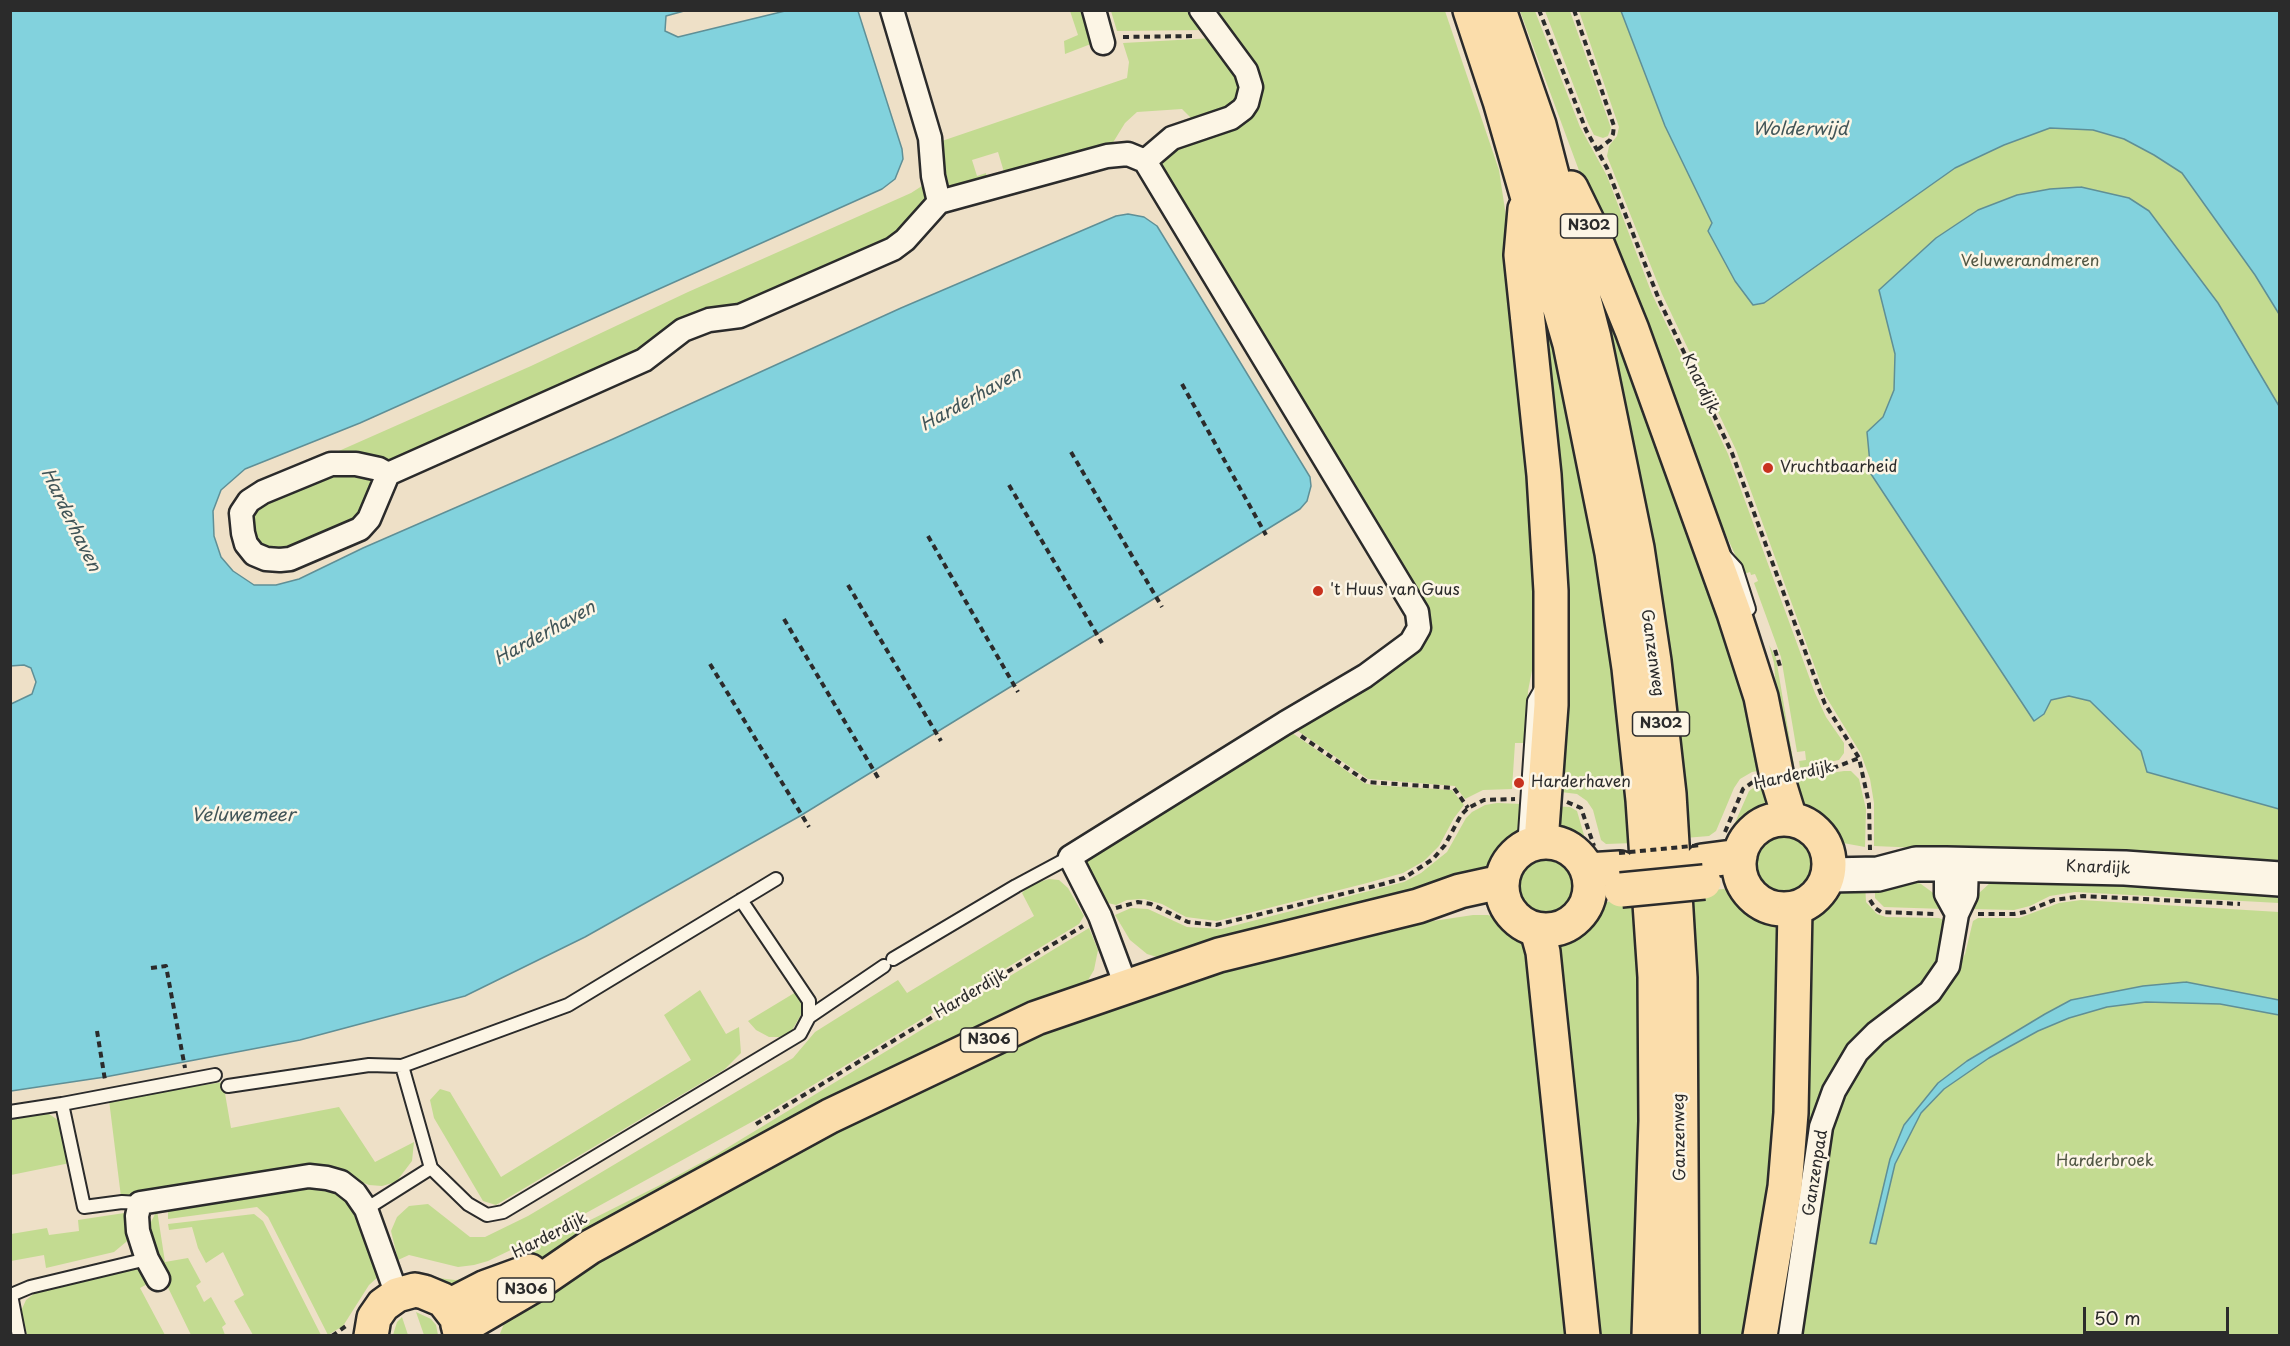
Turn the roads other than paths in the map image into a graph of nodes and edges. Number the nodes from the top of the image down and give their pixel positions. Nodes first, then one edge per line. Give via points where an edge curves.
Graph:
1 (892, 10) edge
2 (1094, 10) edge
3 (1201, 10) edge
4 (1470, 10) edge
5 (1499, 10) edge
6 (1103, 40) road end
7 (1539, 125) junction
8 (1145, 161) junction
9 (1526, 190) junction
10 (939, 202) junction
11 (388, 474) junction
12 (1708, 540) junction
13 (1752, 616) dead end
14 (1790, 819) junction
15 (1533, 845) junction
16 (1070, 857) junction
17 (1718, 858) junction
18 (1828, 864) junction
19 (1943, 864) junction
20 (776, 879) dead end
21 (2280, 879) edge
22 (1588, 883) junction
23 (1503, 893) junction
24 (741, 900) junction
25 (1796, 909) junction
26 (1537, 930) junction
27 (1126, 986) junction
28 (809, 1017) junction
29 (402, 1066) junction
30 (215, 1075) dead end
31 (228, 1086) dead end
32 (62, 1104) junction
33 (10, 1112) edge
34 (431, 1168) junction
35 (140, 1203) junction
36 (366, 1209) junction
37 (152, 1269) joint
38 (397, 1294) junction
39 (456, 1323) edge
40 (18, 1335) edge
41 (370, 1335) edge
42 (1583, 1335) edge
43 (1649, 1335) edge
44 (1682, 1335) edge
45 (1761, 1335) edge
46 (1790, 1335) edge

1 - 10 street via 930,138
2 - 6 street
3 - 8 street via 1249,79 1247,103 1231,118 1172,138
4 - 9 main road, N302
5 - 7 main road, N302
7 - 12 main road, N302 via 1591,229
7 - 44 main road, Ganzenweg / N302 via 1594,339 1637,548 1654,661 1670,805 1679,967
8 - 10 street via 1128,154 1107,156
8 - 16 street via 1417,612 1419,628 1411,642 1365,676
9 - 15 main road, N302 via 1521,255 1548,525 1552,670 1547,785
9 - 43 main road, Ganzenweg / N302 via 1570,344 1592,451 1612,553 1639,756 1655,977 1656,1121
10 - 11 street via 893,249 740,316 709,320 683,330 644,360
11 - 11 street via 369,519 360,529 280,561 254,554 246,543 241,513 249,501 263,492 330,464 356,464
12 - 13 lane, N302 via 1736,568
12 - 14 main road, N302 via 1763,683 1777,777
14 - 17 main road via 1767,822 1743,845
14 - 18 main road via 1817,832
15 - 22 main road via 1564,846 1582,860
15 - 23 main road via 1510,860 1504,870
16 - 27 street via 1100,916
16 - 28 lane via 888,962
17 - 22 main road, bridge via 1620,871
17 - 25 main road via 1764,905
18 - 19 main road, Knardijk via 1880,852
18 - 25 main road via 1824,887
19 - 21 main road, Knardijk via 2125,868
19 - 46 street, Ganzenpad via 1946,894 1958,914 1948,966 1930,992 1863,1046 1834,1091 1821,1128
20 - 24 lane
22 - 26 main road via 1586,906 1570,923 1560,929
23 - 26 main road via 1517,920
23 - 27 main road, Harderdijk / N306 via 1462,909 1418,906 1219,955
24 - 28 lane via 809,1000
24 - 29 lane via 568,1005
25 - 45 main road via 1791,1113 1785,1187
26 - 42 main road via 1548,991
27 - 39 main road, Harderdijk / N306 via 1036,1018 584,1234 536,1284
28 - 34 lane via 800,1034 503,1212 487,1215 468,1204
29 - 31 lane via 369,1065
29 - 34 lane
30 - 32 lane
32 - 33 lane
32 - 35 lane via 84,1207
34 - 36 lane
35 - 36 street via 309,1176 341,1182
35 - 37 street via 138,1231
36 - 38 street
37 - 40 lane via 30,1287 11,1295
38 - 39 main road, N306 via 415,1290 442,1300
38 - 41 main road via 378,1311

